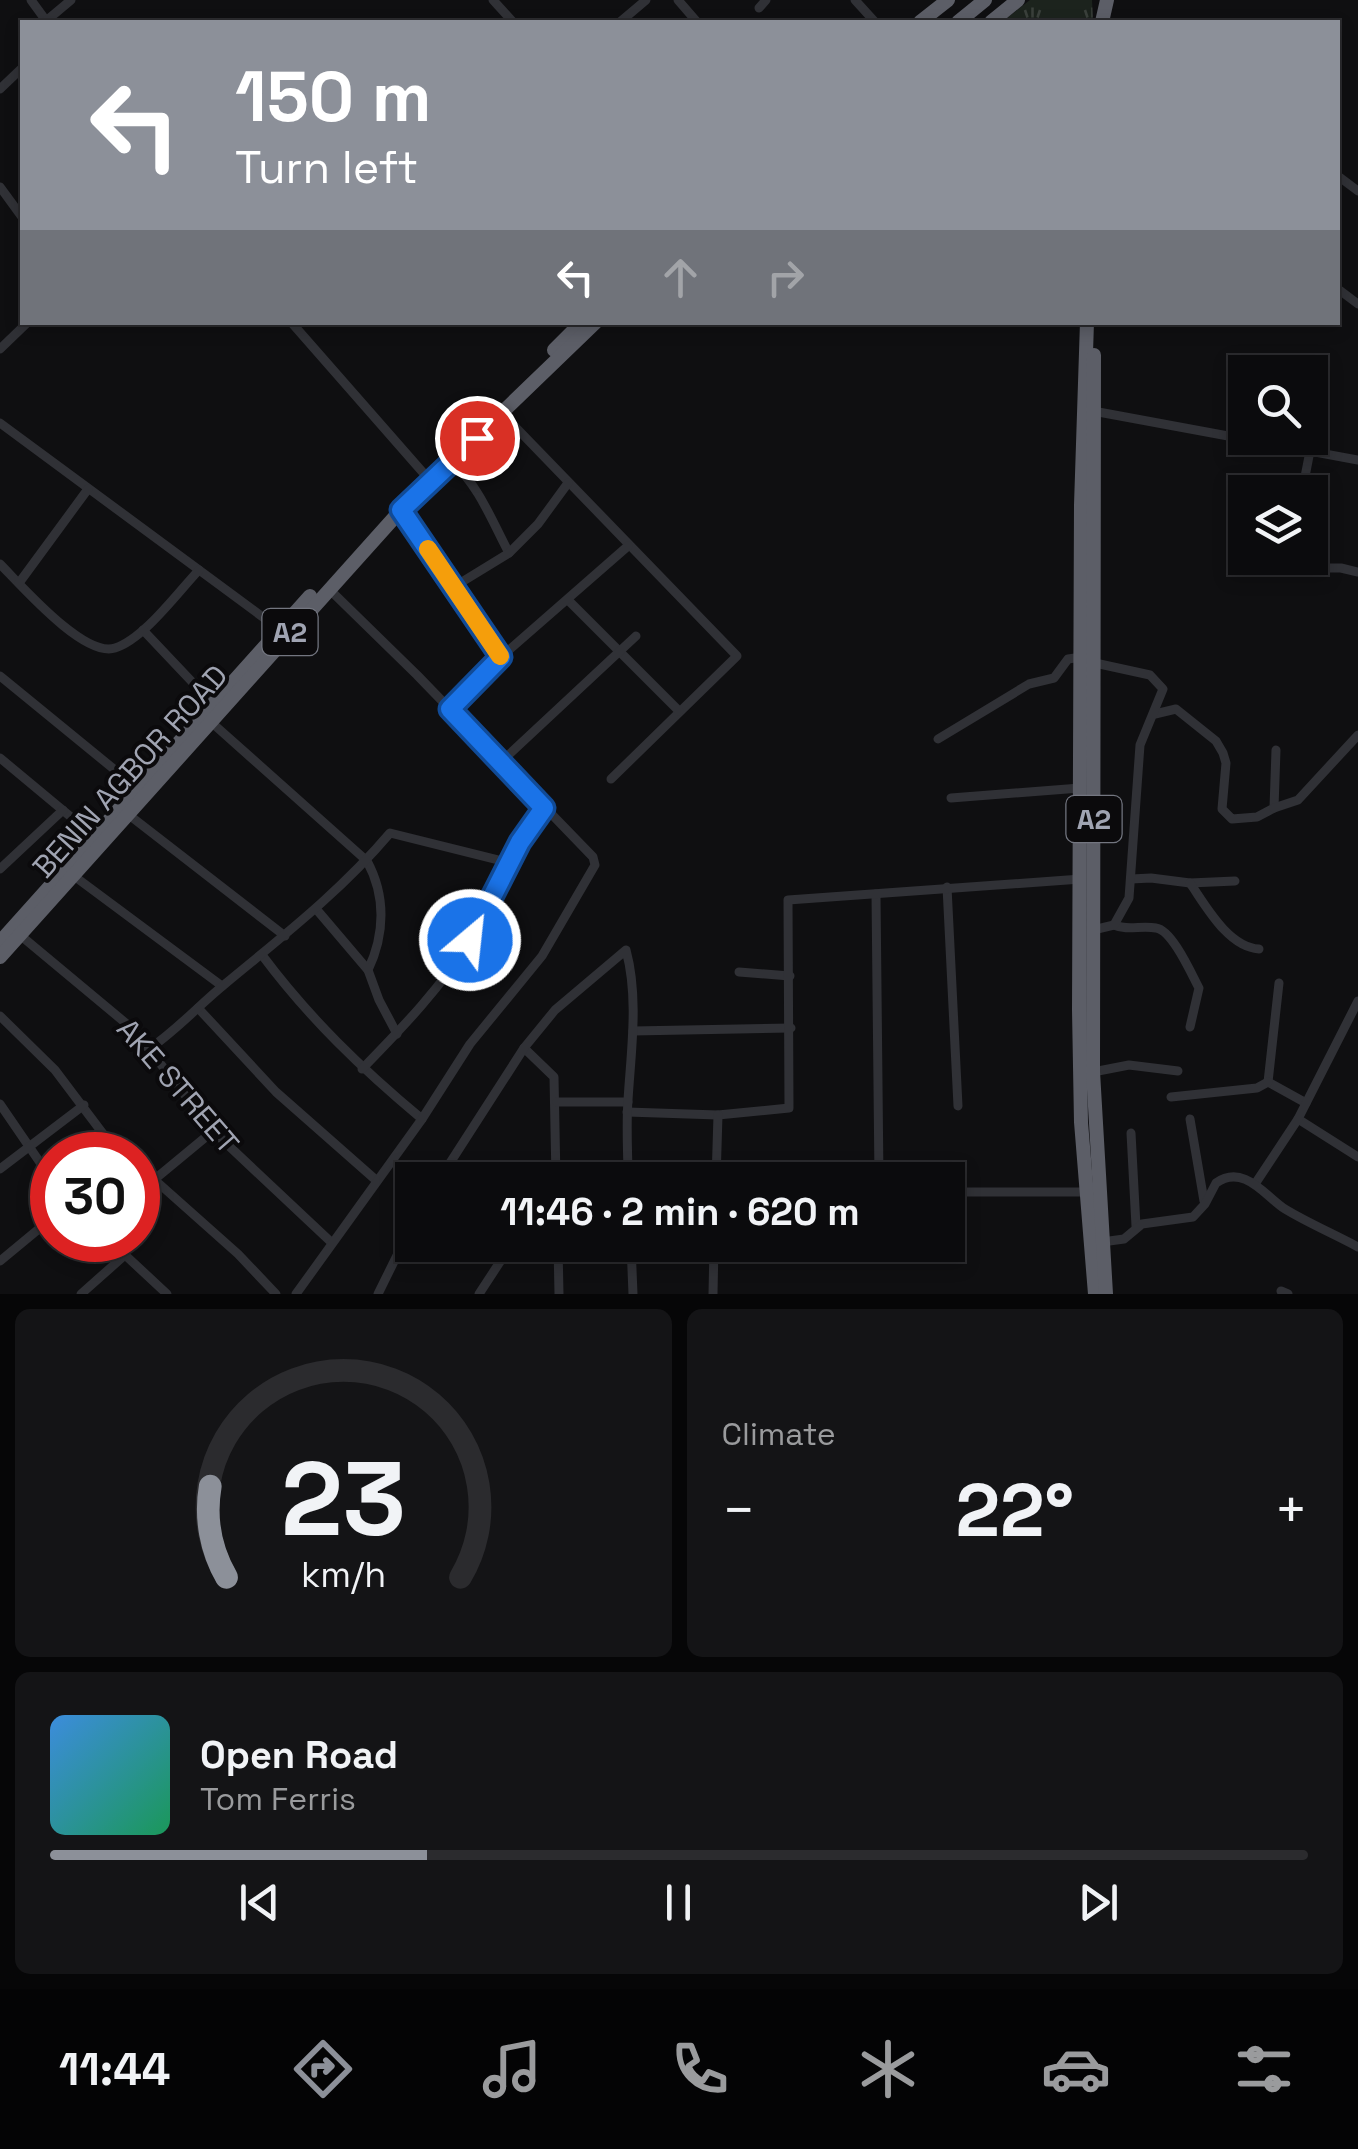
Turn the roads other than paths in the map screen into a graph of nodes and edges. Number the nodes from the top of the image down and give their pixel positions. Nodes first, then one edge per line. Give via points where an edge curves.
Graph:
1 (30, 0) edge
2 (70, 0) edge
3 (494, 0) edge
4 (646, 0) edge
5 (678, 0) edge
6 (855, 0) edge
7 (948, 0) edge
8 (985, 0) edge
9 (996, 0) edge
10 (1018, 0) edge
11 (45, 20) edge
12 (49, 20) edge
13 (511, 20) edge
14 (622, 20) edge
15 (695, 20) edge
16 (873, 20) edge
17 (924, 20) edge
18 (960, 20) edge
19 (972, 20) edge
20 (993, 20) edge
21 (20, 70) edge
22 (0, 90) edge
23 (2, 193) edge
24 (20, 215) edge
25 (25, 325) edge
26 (294, 325) edge
27 (579, 325) edge
28 (593, 325) edge
29 (1087, 325) edge
30 (1094, 325) edge
31 (1089, 344) junction
32 (0, 349) edge
33 (499, 411) junction
34 (1093, 411) junction
35 (0, 423) edge
36 (1228, 436) edge
37 (1328, 454) edge
38 (1358, 460) edge
39 (452, 462) junction
40 (426, 476) junction
41 (568, 483) junction
42 (88, 488) junction
43 (401, 510) junction
44 (628, 546) junction
45 (509, 553) junction
46 (0, 564) edge
47 (1328, 568) edge
48 (200, 570) junction
49 (1358, 572) edge
50 (19, 583) junction
51 (452, 588) junction
52 (329, 589) junction
53 (568, 600) junction
54 (280, 629) junction
55 (142, 630) junction
56 (636, 636) dead end
57 (622, 652) junction
58 (501, 657) junction
59 (1089, 660) junction
60 (0, 676) edge
61 (213, 704) junction
62 (450, 709) junction
63 (679, 712) junction
64 (1155, 714) junction
65 (211, 722) junction
66 (1358, 737) edge
67 (938, 740) dead end
68 (1276, 750) dead end
69 (0, 758) edge
70 (502, 761) junction
71 (612, 780) dead end
72 (137, 788) junction
73 (1080, 788) junction
74 (951, 798) dead end
75 (544, 808) junction
76 (1274, 808) junction
77 (63, 810) junction
78 (129, 816) junction
79 (95, 837) junction
80 (366, 861) junction
81 (510, 863) junction
82 (0, 869) edge
83 (74, 876) junction
84 (1082, 879) junction
85 (1131, 879) junction
86 (1235, 881) dead end
87 (1190, 883) junction
88 (947, 888) junction
89 (876, 894) junction
90 (317, 910) junction
91 (1114, 925) junction
92 (1093, 930) junction
93 (20, 936) junction
94 (284, 936) junction
95 (0, 942) edge
96 (1259, 949) dead end
97 (262, 955) junction
98 (0, 957) edge
99 (368, 970) junction
100 (739, 972) dead end
101 (790, 976) junction
102 (1279, 983) dead end
103 (222, 986) junction
104 (1358, 1001) edge
105 (198, 1008) junction
106 (0, 1016) edge
107 (1190, 1027) dead end
108 (790, 1028) junction
109 (633, 1031) junction
110 (397, 1034) junction
111 (148, 1048) junction
112 (524, 1048) junction
113 (362, 1069) junction
114 (1178, 1070) dead end
115 (1094, 1072) junction
116 (1268, 1082) junction
117 (1171, 1097) dead end
118 (557, 1102) junction
119 (1306, 1103) junction
120 (0, 1104) edge
121 (84, 1105) junction
122 (628, 1106) junction
123 (958, 1106) dead end
124 (718, 1115) junction
125 (422, 1119) junction
126 (1190, 1119) dead end
127 (1298, 1120) junction
128 (103, 1132) edge
129 (213, 1132) junction
130 (1130, 1132) dead end
131 (28, 1146) junction
132 (30, 1149) edge
133 (1358, 1157) edge
134 (451, 1162) edge
135 (556, 1162) edge
136 (628, 1162) edge
137 (717, 1162) edge
138 (879, 1162) edge
139 (0, 1169) edge
140 (160, 1175) edge
141 (377, 1181) junction
142 (160, 1184) edge
143 (1255, 1184) junction
144 (965, 1192) edge
145 (1087, 1192) junction
146 (1205, 1204) junction
147 (1136, 1226) junction
148 (30, 1236) edge
149 (331, 1242) junction
150 (1102, 1242) junction
151 (1358, 1247) edge
152 (395, 1259) edge
153 (0, 1261) edge
154 (117, 1262) edge
155 (133, 1262) edge
156 (500, 1262) edge
157 (558, 1262) edge
158 (632, 1262) edge
159 (714, 1262) edge
160 (80, 1294) edge
161 (167, 1294) edge
162 (276, 1294) edge
163 (296, 1294) edge
164 (378, 1294) edge
165 (479, 1294) edge
166 (559, 1294) edge
167 (634, 1294) edge
168 (713, 1294) edge
169 (1096, 1294) edge
170 (1106, 1294) edge

1 - 11 street
2 - 12 street
3 - 13 street
4 - 14 street
5 - 15 street
6 - 16 street
7 - 17 highway
8 - 18 highway
9 - 19 highway
10 - 20 highway
21 - 22 street
23 - 24 street
25 - 32 street
26 - 40 street
27 - 33 highway, BENIN AGBOR ROAD / A2
28 - 33 highway, BENIN AGBOR ROAD / A2
29 - 31 highway, A2
30 - 31 highway, A2
31 - 34 highway, A2
31 - 59 highway, A2
33 - 39 highway, BENIN AGBOR ROAD / A2
33 - 40 highway, BENIN AGBOR ROAD / A2
33 - 41 street
34 - 36 street
34 - 59 highway, A2
35 - 42 street
37 - 38 street
39 - 43 highway, BENIN AGBOR ROAD / A2
39 - 45 street
40 - 54 highway, BENIN AGBOR ROAD / A2
41 - 44 street
41 - 45 street
42 - 48 street
42 - 50 street
43 - 51 street
43 - 52 highway, BENIN AGBOR ROAD / A2
44 - 53 street
44 - 63 street via 737,656
45 - 51 street
46 - 50 street
47 - 49 street
48 - 54 street
48 - 55 street
50 - 55 street via 64,627 99,649 111,650
51 - 58 street
52 - 62 street
52 - 65 highway, BENIN AGBOR ROAD / A2
53 - 57 street
53 - 58 street
54 - 61 highway, BENIN AGBOR ROAD / A2
55 - 61 street
56 - 57 street
57 - 63 street
57 - 70 street
58 - 62 street
59 - 64 street via 1157,680 1163,689
59 - 67 street via 1068,658 1054,678 1029,684
59 - 73 highway, A2
59 - 92 highway, A2
60 - 72 street
61 - 72 highway, BENIN AGBOR ROAD / A2
62 - 70 street
63 - 71 street
64 - 76 street via 1176,708 1216,741 1226,764 1224,812 1244,819
64 - 85 street via 1140,746
65 - 78 highway, BENIN AGBOR ROAD / A2
65 - 80 street
66 - 76 street via 1298,800
68 - 76 street
69 - 77 street
70 - 75 street
72 - 79 highway, BENIN AGBOR ROAD / A2
73 - 74 street
73 - 84 highway, A2
75 - 81 street
75 - 125 street via 593,856 592,872 542,956 470,1044
77 - 79 street
77 - 82 street
78 - 83 highway, BENIN AGBOR ROAD / A2
78 - 94 street
79 - 95 highway, BENIN AGBOR ROAD / A2
80 - 81 street via 390,833
80 - 90 street
80 - 99 street via 382,908 380,945
81 - 110 street via 470,940
83 - 93 highway, BENIN AGBOR ROAD / A2
83 - 103 street
84 - 88 street
84 - 145 highway, A2 via 1080,1071
85 - 87 street
85 - 91 street
86 - 87 street
87 - 96 street via 1221,924 1242,944
88 - 89 street
88 - 123 street
89 - 101 street via 788,900
89 - 138 street
90 - 94 street
90 - 99 street
91 - 92 street
91 - 107 street via 1158,928 1172,937 1198,988
92 - 115 highway, A2
93 - 98 highway, BENIN AGBOR ROAD / A2
93 - 111 street, AKE STREET
94 - 97 street
97 - 103 street
97 - 113 street
99 - 110 street
100 - 101 street
101 - 108 street
102 - 116 street
103 - 105 street
104 - 119 street
105 - 111 street
105 - 141 street via 276,1092
106 - 121 street
108 - 109 street
108 - 124 street via 790,1108
109 - 112 street via 626,950 556,1010
109 - 122 street
110 - 113 street
111 - 129 street, AKE STREET
112 - 118 street via 551,1072
112 - 134 street
113 - 125 street
114 - 115 street via 1129,1065
115 - 150 highway, A2
116 - 117 street
116 - 119 street
118 - 122 street
118 - 135 street
119 - 127 street
120 - 131 street
121 - 128 street
121 - 131 street
122 - 124 street
122 - 136 street
124 - 137 street
125 - 141 street
126 - 146 street
127 - 133 street
127 - 143 street
129 - 140 street
129 - 149 street, AKE STREET
130 - 147 street
131 - 132 street
131 - 139 street
141 - 149 street
142 - 162 street
143 - 146 street via 1221,1178
143 - 151 street via 1282,1208
144 - 145 street
145 - 169 highway, A2
146 - 147 street via 1193,1216
147 - 150 street via 1124,1239
148 - 153 street
149 - 163 street
150 - 170 highway, A2
152 - 164 street
154 - 160 street
155 - 161 street
156 - 165 street
157 - 166 street
158 - 167 street
159 - 168 street

